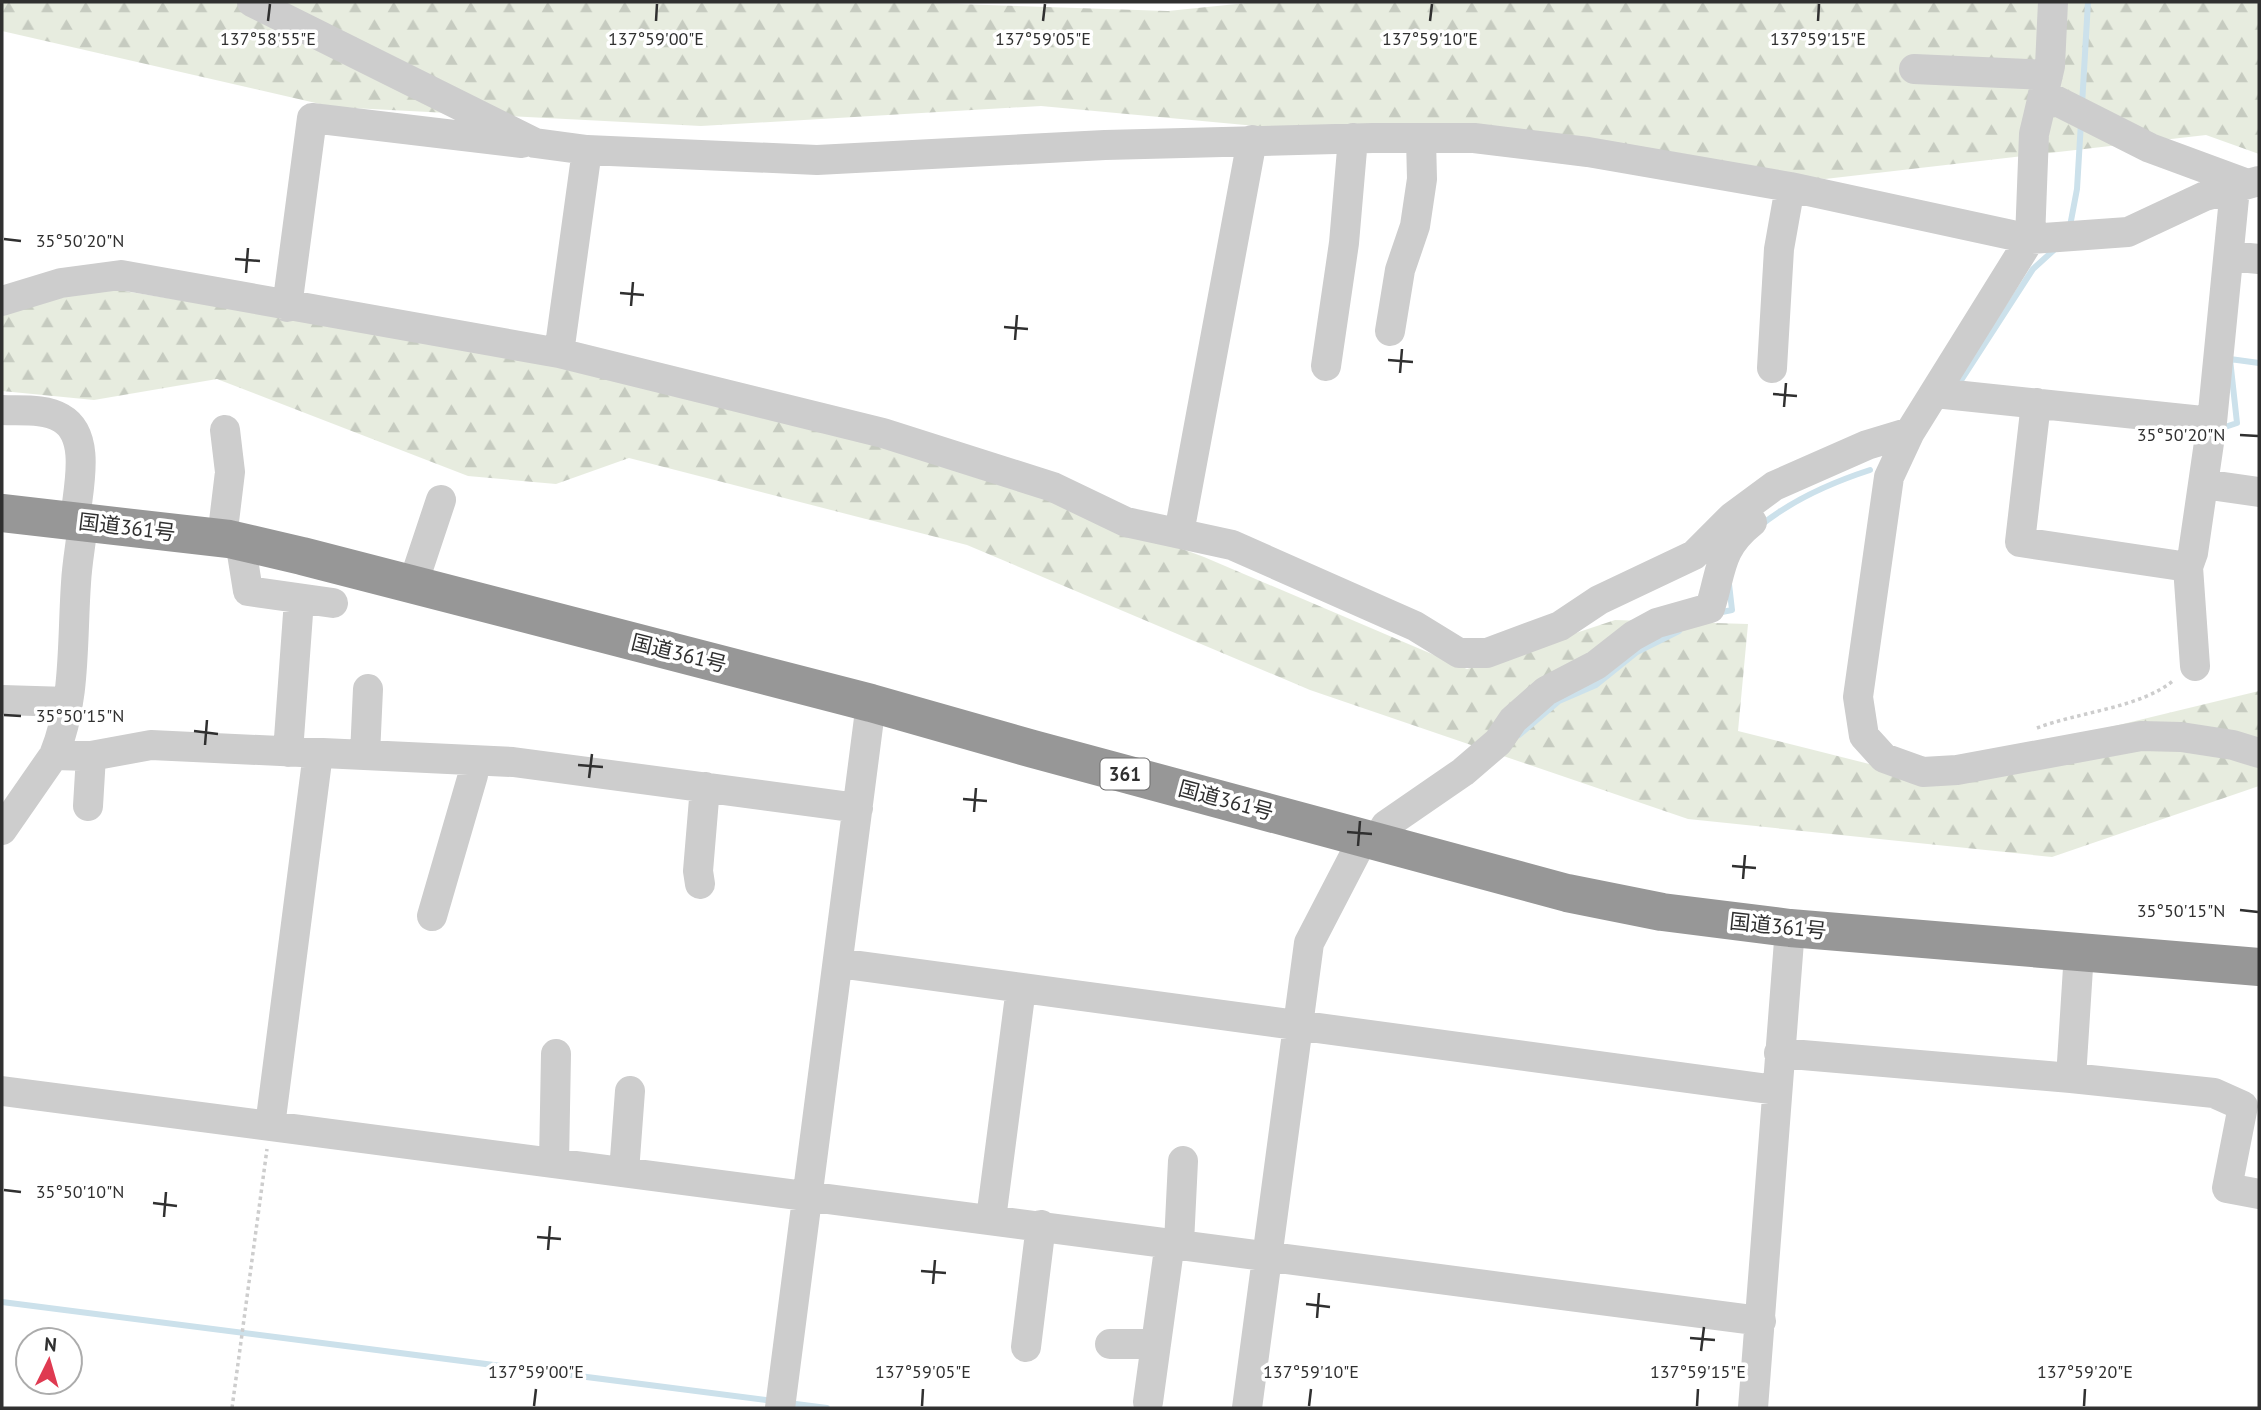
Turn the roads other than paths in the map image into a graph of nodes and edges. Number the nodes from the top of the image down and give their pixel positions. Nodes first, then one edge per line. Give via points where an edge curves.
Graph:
1 (252, 2) edge
2 (2053, 2) edge
3 (1914, 69) dead end
4 (2046, 85) junction
5 (1353, 138) junction
6 (1421, 139) junction
7 (1252, 140) junction
8 (535, 143) junction
9 (587, 150) junction
10 (2250, 180) edge
11 (1790, 187) junction
12 (2030, 239) junction
13 (2229, 256) junction
14 (2259, 259) edge
15 (2, 301) edge
16 (288, 307) junction
17 (1390, 331) dead end
18 (559, 353) junction
19 (1326, 366) dead end
20 (1772, 368) dead end
21 (1935, 393) junction
22 (2036, 403) junction
23 (2, 410) edge
24 (2213, 422) junction
25 (225, 430) dead end
26 (1910, 432) junction
27 (2203, 484) junction
28 (2259, 492) edge
29 (441, 499) dead end
30 (2, 513) edge
31 (79, 522) junction
32 (1180, 533) junction
33 (231, 540) junction
34 (2188, 567) junction
35 (413, 584) junction
36 (299, 600) junction
37 (333, 603) dead end
38 (2194, 660) road end
39 (368, 689) dead end
40 (2, 700) edge
41 (68, 702) junction
42 (872, 703) junction
43 (288, 752) junction
44 (318, 753) junction
45 (2259, 753) edge
46 (54, 755) junction
47 (365, 755) junction
48 (91, 756) junction
49 (468, 760) junction
50 (705, 787) junction
51 (88, 806) dead end
52 (858, 808) junction
53 (2, 830) edge
54 (1370, 839) junction
55 (700, 884) dead end
56 (432, 916) dead end
57 (1790, 928) junction
58 (2079, 952) junction
59 (838, 963) junction
60 (2259, 967) edge
61 (1021, 988) junction
62 (1302, 1026) junction
63 (1779, 1053) junction
64 (556, 1054) dead end
65 (2071, 1079) junction
66 (1776, 1090) junction
67 (2, 1091) edge
68 (630, 1091) dead end
69 (270, 1126) junction
70 (1182, 1161) dead end
71 (554, 1163) junction
72 (624, 1172) junction
73 (2259, 1194) edge
74 (808, 1195) junction
75 (991, 1219) junction
76 (1041, 1225) junction
77 (1175, 1243) junction
78 (1273, 1257) junction
79 (1761, 1321) junction
80 (1111, 1344) dead end
81 (1156, 1344) junction
82 (1026, 1347) dead end
83 (1148, 1402) dead end
84 (781, 1404) edge
85 (1247, 1408) edge
86 (1753, 1408) edge

1 - 8 street
2 - 4 street
3 - 4 street
4 - 10 street via 2150,148
4 - 12 street via 2034,134
5 - 6 street
5 - 7 street
5 - 19 street
6 - 11 street via 1474,138 1588,152
6 - 17 street via 1422,179 1415,226 1400,270
7 - 9 street via 817,160
7 - 32 street
8 - 9 street
8 - 16 street via 509,144 312,118
9 - 18 street
10 - 12 street via 2128,232
10 - 13 street
11 - 12 street
11 - 20 street via 1779,249
12 - 21 street
13 - 14 street
13 - 24 street
15 - 16 street via 61,283 121,275
16 - 18 street
18 - 32 street via 883,433 1053,487 1126,522
21 - 22 street
21 - 26 street
22 - 24 street
22 - 34 street via 2020,542
23 - 31 street via 36,411 61,418 75,432 80,451
24 - 27 street
25 - 33 street
26 - 32 street via 1867,445 1774,486 1732,517 1694,555 1599,600 1560,626 1487,653 1459,653 1415,625 1232,545
26 - 45 street via 1889,477 1858,696 1864,736 1884,758 1923,772 1957,770 2141,736 2181,737
26 - 54 street via 1786,497 1738,534 1719,566 1710,608 1657,623 1596,665 1546,691 1463,772
27 - 28 street
27 - 34 street
29 - 35 street
30 - 31 highway, 国道361号 / 361
31 - 33 highway, 国道361号 / 361
31 - 41 street
33 - 35 highway, 国道361号 / 361
33 - 36 street via 248,591
34 - 38 street
35 - 42 highway, 国道361号 / 361
36 - 37 street
36 - 43 street
39 - 47 street
40 - 41 street
41 - 46 street
42 - 52 street
42 - 54 highway, 国道361号 / 361
43 - 44 street
43 - 48 street via 151,746
44 - 47 street
44 - 69 street
46 - 48 street
46 - 53 street
47 - 49 street
48 - 51 street
49 - 50 street
49 - 56 street via 473,775
50 - 52 street
50 - 55 street
52 - 59 street
54 - 57 highway, 国道361号 / 361 via 1567,893 1662,912
54 - 62 street via 1309,943
57 - 58 highway, 国道361号 / 361
57 - 63 street
58 - 60 highway, 国道361号 / 361
58 - 65 street
59 - 61 street
59 - 74 street
61 - 62 street
61 - 75 street
62 - 66 street
62 - 78 street
63 - 65 street
63 - 66 street
64 - 71 street
65 - 73 street via 2214,1093 2243,1106 2227,1188
66 - 79 street
67 - 69 street
68 - 72 street
69 - 71 street
70 - 77 street
71 - 72 street
72 - 74 street
74 - 75 street
74 - 84 street
75 - 76 street
76 - 77 street
76 - 82 street
77 - 78 street
77 - 81 street
78 - 79 street
78 - 85 street
79 - 86 street
80 - 81 street
81 - 83 street

